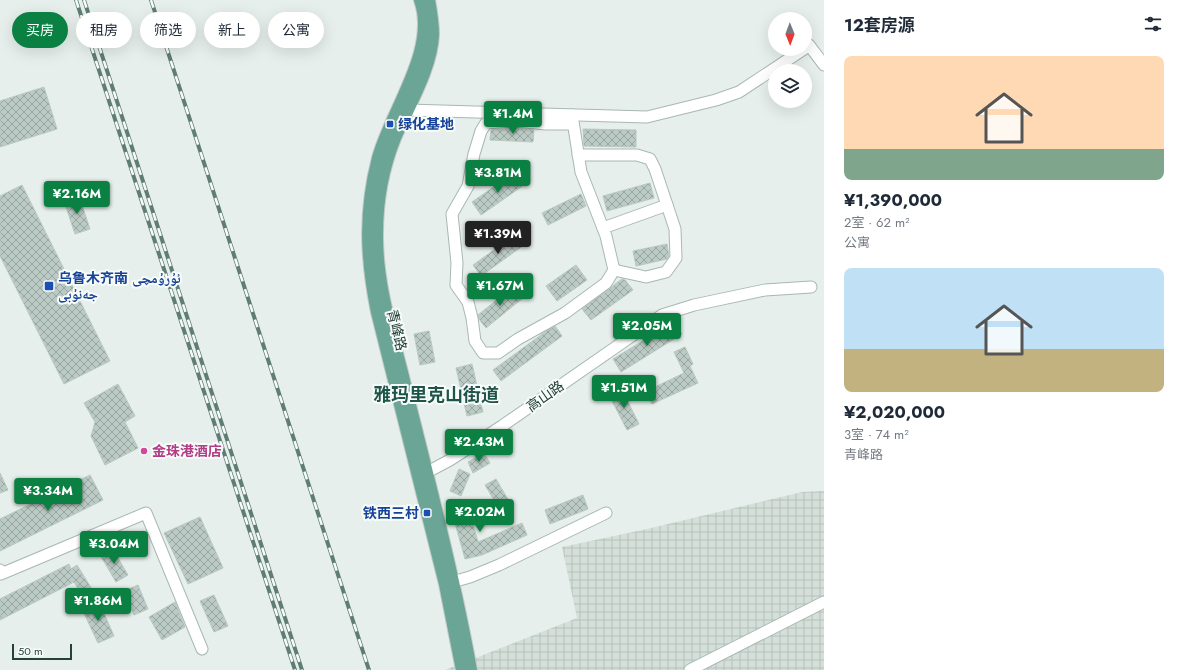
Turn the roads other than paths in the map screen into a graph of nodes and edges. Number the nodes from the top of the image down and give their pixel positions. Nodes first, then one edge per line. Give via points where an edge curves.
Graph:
1 (420, 0) edge
2 (429, 0) edge
3 (812, 53) edge
4 (793, 56) edge
5 (824, 65) edge
6 (407, 110) junction
7 (572, 119) junction
8 (578, 155) junction
9 (667, 204) junction
10 (603, 228) junction
11 (614, 270) junction
12 (811, 287) dead end
13 (423, 475) junction
14 (606, 513) dead end
15 (0, 570) edge
16 (449, 583) junction
17 (824, 602) edge
18 (202, 649) dead end
19 (462, 670) edge
20 (471, 670) edge
21 (690, 670) edge

1 - 13 main road, 青峰路 via 424,20 421,51 378,157 370,203 368,235 370,272 377,312
2 - 6 main road, 青峰路 via 433,23 431,52
3 - 5 street
4 - 7 street via 739,92 716,100 646,117
6 - 7 street
6 - 13 main road, 青峰路 via 382,181 378,209 378,259
7 - 8 street
7 - 11 street via 546,124 516,121 486,123 474,154 468,186 452,214 457,263 456,286 468,302 475,341 483,353 498,353 564,313 606,283
8 - 9 street via 637,156 650,159
8 - 10 street via 581,172
9 - 10 street
9 - 11 street via 675,229 676,258 666,272 646,277
10 - 11 street
12 - 13 street, 高山路 via 765,290 694,305 662,315 502,426
13 - 16 main road, 青峰路
14 - 16 street via 499,565
15 - 18 street via 2,574 146,513
16 - 19 main road, 青峰路
16 - 20 main road, 青峰路
17 - 21 street

